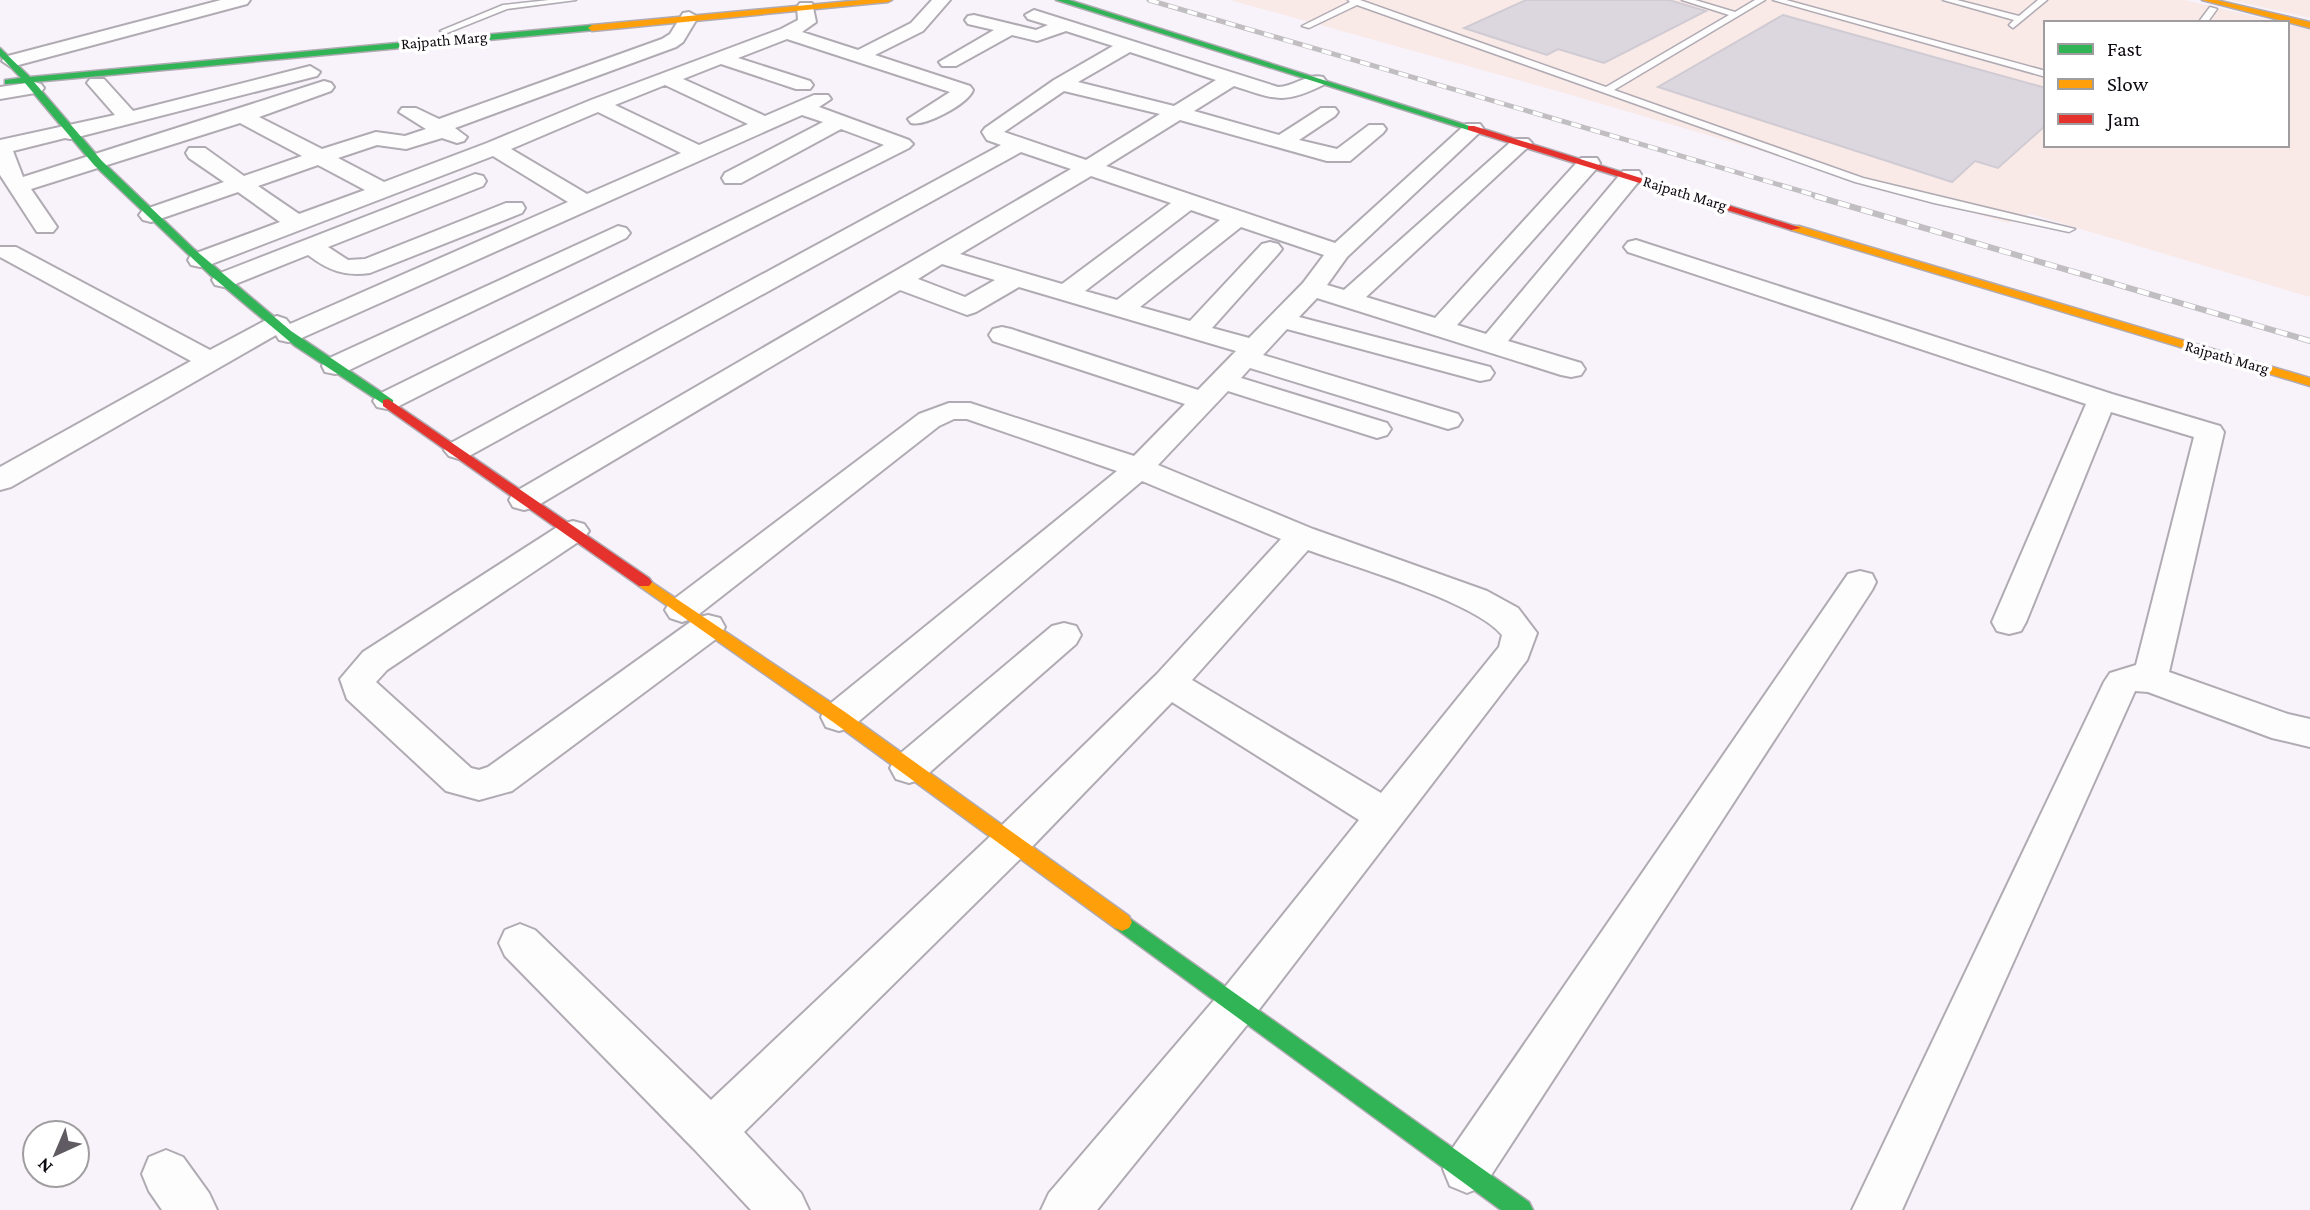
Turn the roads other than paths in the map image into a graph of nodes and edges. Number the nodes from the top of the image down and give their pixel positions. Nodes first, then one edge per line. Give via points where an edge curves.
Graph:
1 (180, 0) edge
2 (241, 0) edge
3 (572, 0) edge
4 (888, 0) edge
5 (941, 0) edge
6 (1060, 0) edge
7 (1089, 0) edge
8 (1686, 0) edge
9 (1761, 0) edge
10 (1777, 0) edge
11 (1947, 0) edge
12 (2043, 0) edge
13 (1354, 1) edge
14 (799, 3) edge
15 (2187, 3) dead end
16 (2209, 5) edge
17 (1034, 15) dead end
18 (1737, 15) junction
19 (690, 18) junction
20 (2021, 19) junction
21 (974, 20) dead end
22 (2264, 21) edge
23 (1065, 25) junction
24 (2310, 25) edge
25 (1306, 26) dead end
26 (2010, 27) dead end
27 (2289, 27) edge
28 (1010, 29) junction
29 (444, 30) junction
30 (2310, 32) edge
31 (787, 33) junction
32 (1129, 45) junction
33 (860, 56) junction
34 (720, 58) junction
35 (949, 62) dead end
36 (11, 64) edge
37 (2044, 73) edge
38 (924, 76) junction
39 (666, 78) junction
40 (1231, 79) junction
41 (1316, 81) junction
42 (0, 83) edge
43 (97, 83) dead end
44 (1061, 85) junction
45 (903, 87) dead end
46 (1609, 89) junction
47 (0, 93) edge
48 (1284, 94) junction
49 (830, 95) dead end
50 (802, 97) junction
51 (598, 104) junction
52 (1328, 111) dead end
53 (409, 112) dead end
54 (1179, 113) junction
55 (242, 116) junction
56 (128, 118) junction
57 (918, 118) dead end
58 (841, 121) junction
59 (765, 124) junction
60 (1229, 127) junction
61 (1473, 128) junction
62 (441, 129) junction
63 (1376, 130) dead end
64 (69, 132) junction
65 (1282, 142) junction
66 (1521, 143) junction
67 (1018, 145) junction
68 (0, 147) edge
69 (489, 150) junction
70 (197, 153) dead end
71 (693, 155) junction
72 (318, 157) junction
73 (98, 163) junction
74 (1589, 163) junction
75 (1087, 169) junction
76 (1630, 176) junction
77 (733, 178) junction
78 (475, 181) dead end
79 (240, 184) junction
80 (18, 186) junction
81 (382, 190) junction
82 (1185, 202) junction
83 (586, 203) junction
84 (788, 203) junction
85 (514, 208) dead end
86 (151, 215) junction
87 (1237, 218) junction
88 (295, 222) junction
89 (45, 227) dead end
90 (2069, 229) dead end
91 (618, 233) dead end
92 (310, 246) junction
93 (1636, 247) dead end
94 (1270, 249) dead end
95 (8, 252) dead end
96 (1339, 252) junction
97 (940, 256) junction
98 (200, 260) junction
99 (1016, 278) junction
100 (224, 280) junction
101 (898, 280) junction
102 (1312, 288) junction
103 (1066, 293) junction
104 (1348, 300) junction
105 (1121, 309) junction
106 (1282, 320) junction
107 (1440, 328) junction
108 (283, 329) junction
109 (1195, 331) junction
110 (1002, 335) dead end
111 (2220, 338) dead end
112 (1492, 344) junction
113 (1250, 353) junction
114 (209, 361) junction
115 (335, 366) junction
116 (1571, 369) dead end
117 (1480, 373) dead end
118 (1223, 381) junction
119 (2310, 382) edge
120 (2102, 400) junction
121 (387, 401) junction
122 (1203, 401) junction
123 (1448, 420) dead end
124 (1377, 429) dead end
125 (458, 450) junction
126 (1139, 468) junction
127 (0, 480) edge
128 (524, 500) junction
129 (573, 531) junction
130 (1301, 536) junction
131 (1860, 582) dead end
132 (695, 619) junction
133 (2008, 622) dead end
134 (1064, 635) dead end
135 (2150, 679) junction
136 (1169, 683) junction
137 (839, 717) junction
138 (2310, 733) edge
139 (909, 768) junction
140 (1384, 815) junction
141 (1011, 842) junction
142 (520, 943) dead end
143 (1236, 1006) junction
144 (710, 1132) junction
145 (1467, 1169) junction
146 (784, 1210) edge
147 (1066, 1210) edge
148 (1521, 1210) edge
149 (1877, 1210) edge

1 - 36 street
2 - 36 street
3 - 29 lane via 506,7
4 - 14 main road, Rajpath Marg
5 - 33 street via 917,27
6 - 41 main road, Rajpath Marg
7 - 111 main road, Rajpath Marg
8 - 18 lane
9 - 18 lane
10 - 37 lane
11 - 20 lane
12 - 20 lane
13 - 25 lane
13 - 46 lane
14 - 19 main road, Rajpath Marg
14 - 29 main road, Rajpath Marg
14 - 31 street via 807,22
15 - 16 main road
16 - 22 main road
16 - 24 main road
17 - 23 street
18 - 46 lane
19 - 36 main road, Rajpath Marg
19 - 62 street via 669,43
20 - 26 lane
21 - 28 street
23 - 28 street via 1037,36
23 - 32 street
27 - 30 main road
28 - 35 street
29 - 36 main road, Rajpath Marg
31 - 33 street
31 - 34 street
32 - 40 street
32 - 44 street
33 - 38 street
34 - 39 street
34 - 50 street
36 - 42 main road, Rajpath Marg
36 - 47 street
36 - 64 main road
38 - 45 street
38 - 57 street via 963,90
39 - 51 street
39 - 59 street
40 - 48 street
40 - 54 street
41 - 48 street
41 - 61 main road, Rajpath Marg
43 - 56 street
44 - 54 street
44 - 67 street via 992,132
46 - 90 lane via 1859,180
48 - 60 street
49 - 50 street
50 - 58 street
50 - 59 street
51 - 69 street
51 - 71 street
52 - 65 street
53 - 62 street
54 - 60 street
54 - 75 street
55 - 56 street via 317,79
55 - 72 street
55 - 73 street
56 - 64 street
58 - 77 street
58 - 84 street via 902,144
59 - 71 street
60 - 65 street
61 - 66 main road, Rajpath Marg
61 - 96 street
62 - 69 street
62 - 72 street via 406,143 376,138
63 - 65 street via 1342,156
64 - 68 street
64 - 73 main road
66 - 74 main road, Rajpath Marg
66 - 104 street
67 - 75 street
67 - 125 street
68 - 80 street
69 - 81 street
69 - 83 street
70 - 79 street
71 - 77 street
71 - 83 street
72 - 79 street
72 - 81 street
73 - 80 street
73 - 86 main road
74 - 76 main road, Rajpath Marg
74 - 107 street
75 - 82 street
75 - 97 street
76 - 112 street
76 - 119 main road, Rajpath Marg
77 - 84 street
78 - 92 street
79 - 86 street
79 - 88 street
80 - 89 street
81 - 88 street
82 - 87 street
82 - 103 street
83 - 108 street
84 - 121 street
85 - 92 street via 370,267 343,269
86 - 98 main road
87 - 96 street
87 - 105 street
88 - 98 street
91 - 115 street
92 - 100 street
93 - 120 street
94 - 109 street
95 - 114 street
96 - 102 street
97 - 99 street
97 - 101 street
98 - 100 main road
99 - 101 street via 967,307
99 - 103 street
100 - 108 main road
101 - 128 street
102 - 104 street
102 - 106 street
103 - 105 street
104 - 107 street
105 - 109 street
106 - 113 street
106 - 117 street
107 - 112 street
108 - 114 street
108 - 115 main road
109 - 113 street
110 - 122 street
112 - 116 street
113 - 118 street
113 - 123 street
114 - 127 street
115 - 121 main road
118 - 122 street
118 - 124 street
120 - 133 street
120 - 135 street via 2210,432
121 - 125 main road
122 - 126 street
125 - 128 main road
126 - 130 street
126 - 132 street via 970,411 949,411 929,420
126 - 137 street
128 - 129 main road
129 - 132 main road
129 - 132 street via 375,661 358,679 360,690 460,780 479,785 499,780
130 - 136 street
130 - 140 street via 1475,599 1506,616 1520,633 1515,651
131 - 145 street
132 - 137 main road
134 - 139 street
135 - 138 street
135 - 149 street via 2122,682 2117,691
136 - 140 street
136 - 141 street
137 - 139 main road
139 - 141 main road
140 - 143 street
141 - 143 main road
141 - 144 street
142 - 144 street
143 - 145 main road
143 - 147 street
144 - 146 street
145 - 148 main road

